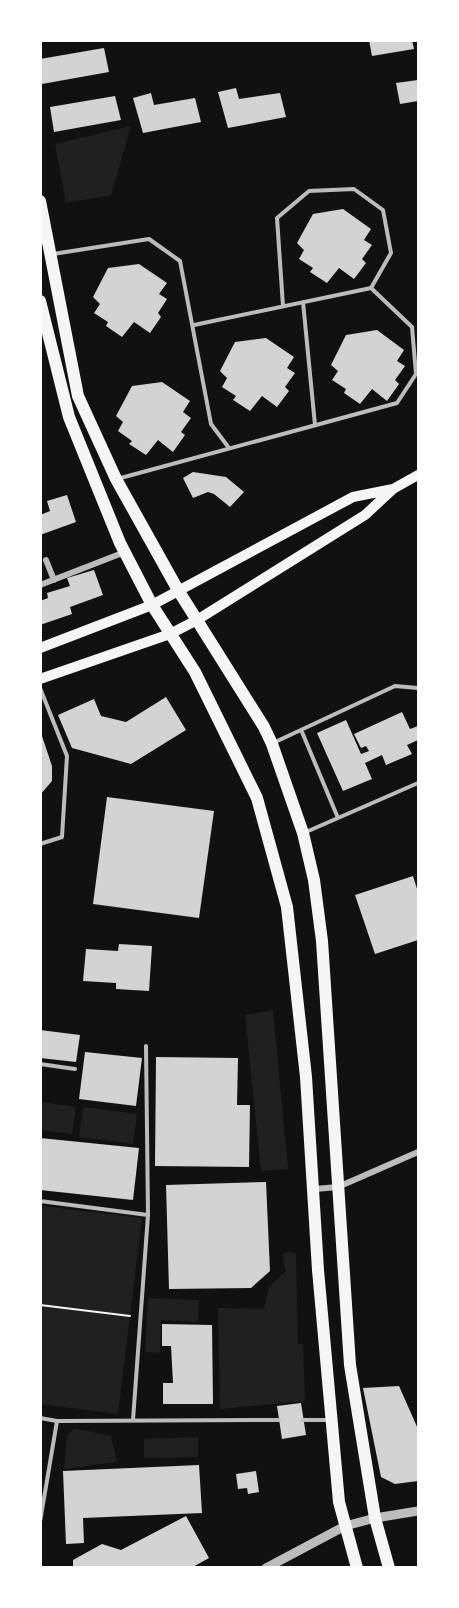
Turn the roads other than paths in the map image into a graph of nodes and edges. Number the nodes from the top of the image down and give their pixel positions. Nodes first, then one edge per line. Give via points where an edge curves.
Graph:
1 (40, 201) edge
2 (50, 254) junction
3 (371, 288) junction
4 (40, 301) edge
5 (303, 302) junction
6 (284, 306) junction
7 (194, 325) junction
8 (315, 425) junction
9 (229, 448) junction
10 (418, 476) edge
11 (116, 479) junction
12 (393, 489) junction
13 (125, 552) junction
14 (46, 560) dead end
15 (54, 580) junction
16 (40, 585) edge
17 (178, 590) junction
18 (152, 605) junction
19 (196, 620) junction
20 (170, 634) junction
21 (40, 648) edge
22 (40, 679) edge
23 (40, 688) edge
24 (418, 688) edge
25 (302, 732) junction
26 (272, 744) junction
27 (418, 783) edge
28 (338, 818) junction
29 (303, 833) junction
30 (40, 844) edge
31 (146, 1046) dead end
32 (40, 1064) edge
33 (75, 1069) dead end
34 (418, 1152) edge
35 (338, 1187) junction
36 (315, 1189) junction
37 (40, 1201) edge
38 (148, 1215) junction
39 (40, 1418) edge
40 (133, 1420) junction
41 (279, 1420) dead end
42 (303, 1420) dead end
43 (332, 1420) junction
44 (57, 1421) junction
45 (418, 1511) edge
46 (375, 1518) junction
47 (40, 1522) edge
48 (345, 1526) junction
49 (266, 1568) edge
50 (357, 1568) edge
51 (389, 1568) edge

1 - 2 main road
2 - 7 lane via 149,239 180,261
2 - 11 main road via 78,396
3 - 5 lane
3 - 6 lane via 391,253 383,210 354,189 309,191 277,218
3 - 8 lane via 412,327 416,374 397,403
4 - 13 main road via 69,417
5 - 6 lane
5 - 8 lane
6 - 7 lane
7 - 9 lane via 211,424
8 - 9 lane
9 - 11 lane
10 - 12 main road
11 - 17 main road
12 - 17 main road via 353,497
12 - 19 main road via 365,515
13 - 15 street
13 - 18 main road
14 - 15 street
15 - 16 street
17 - 18 main road
17 - 19 main road
18 - 20 main road
18 - 21 main road
19 - 20 main road
19 - 26 main road
20 - 22 main road
20 - 36 main road via 195,672 257,798 287,907
23 - 30 lane via 67,756 62,837
24 - 25 lane via 395,686
25 - 26 lane
25 - 28 lane
26 - 29 main road
27 - 28 lane
28 - 29 lane
29 - 35 main road via 322,941
31 - 38 lane
32 - 33 lane
34 - 35 street
35 - 36 street
35 - 46 main road via 350,1365
36 - 43 main road
37 - 38 lane
38 - 40 lane
39 - 44 lane
40 - 41 lane
40 - 44 lane
42 - 43 lane
43 - 48 main road via 339,1502
44 - 47 lane
45 - 46 street
46 - 48 street
46 - 51 main road
48 - 49 street
48 - 50 main road

